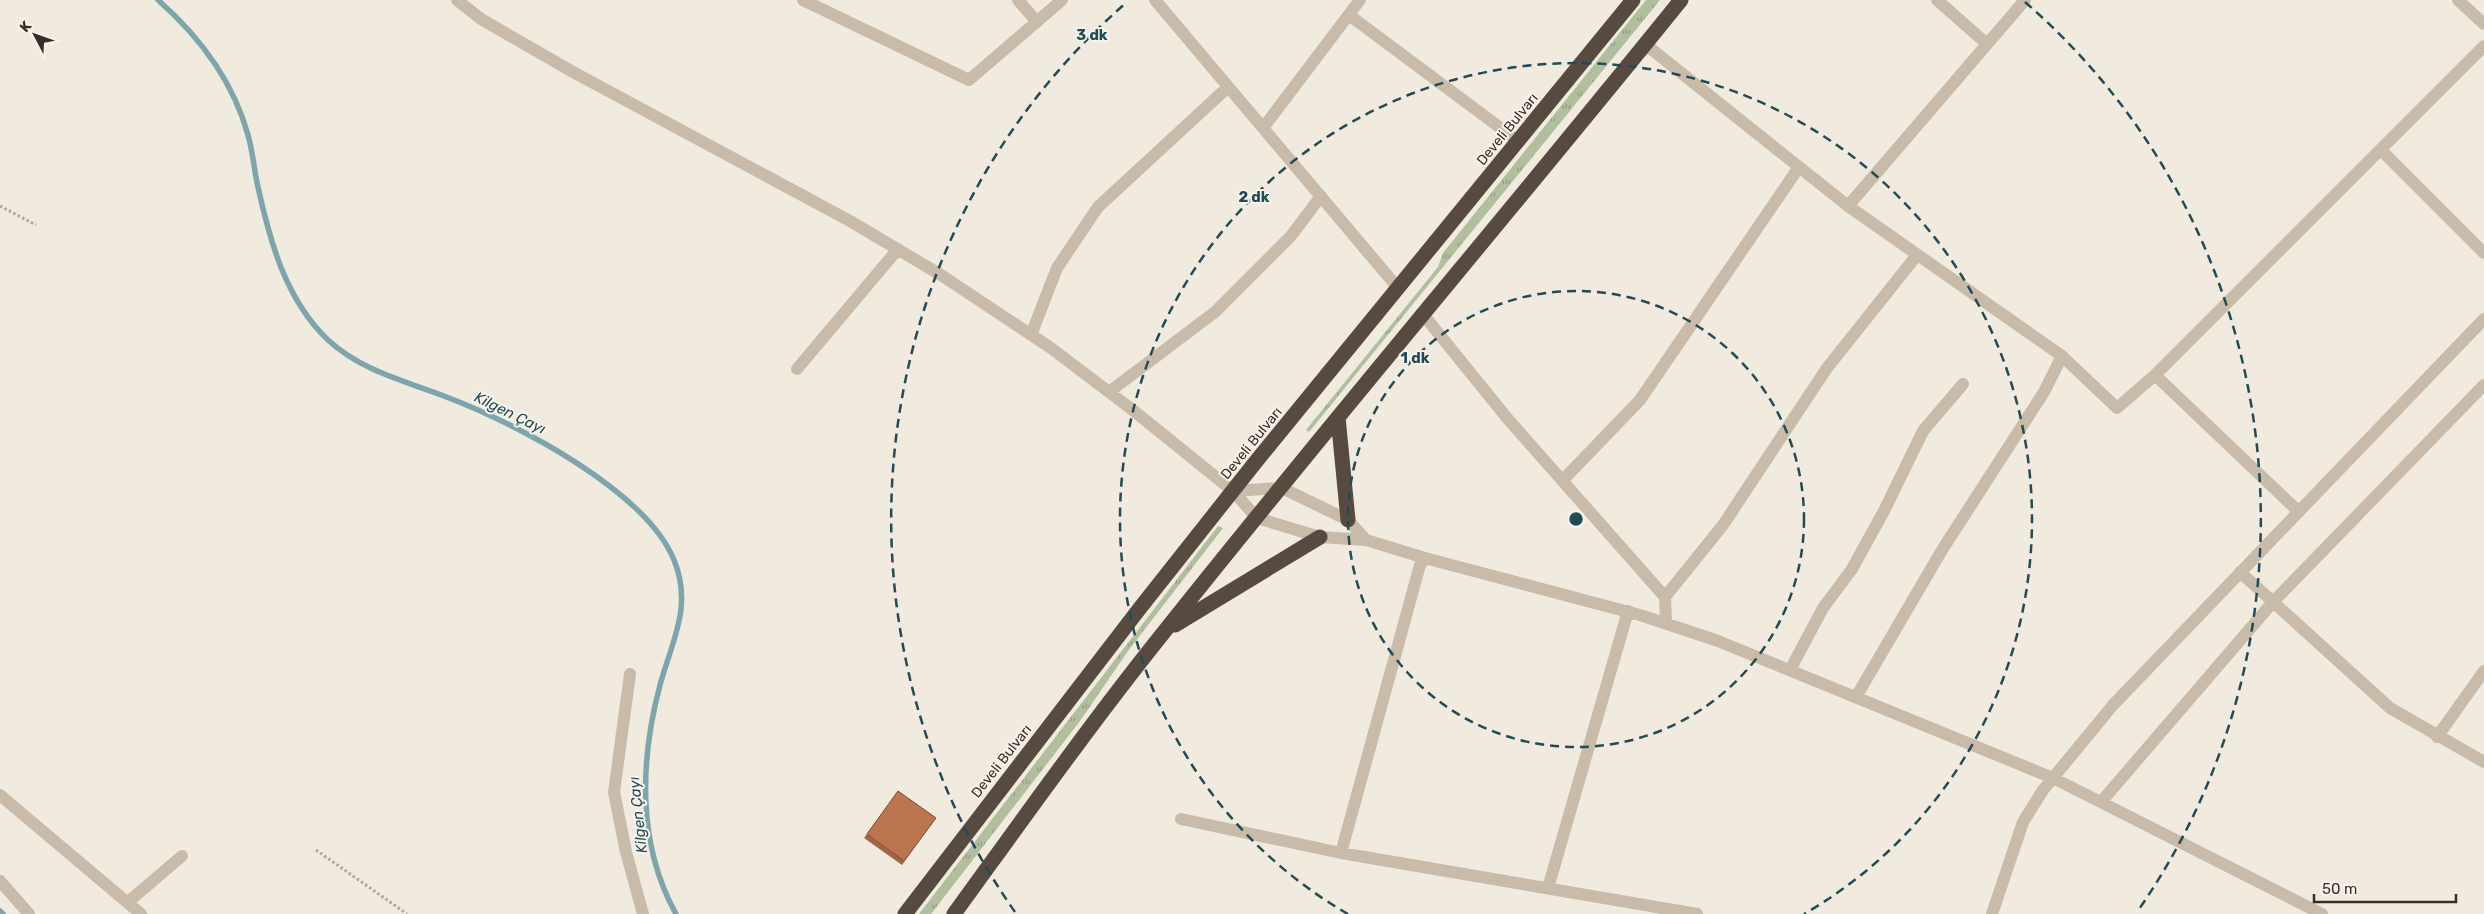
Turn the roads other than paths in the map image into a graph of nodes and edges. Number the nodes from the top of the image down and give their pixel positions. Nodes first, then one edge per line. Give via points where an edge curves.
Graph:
1 (457, 0) edge
2 (803, 0) edge
3 (1018, 0) edge
4 (1062, 0) edge
5 (1155, 0) edge
6 (1360, 0) edge
7 (1633, 0) edge
8 (1681, 0) edge
9 (1937, 0) edge
10 (2025, 0) edge
11 (2458, 0) edge
12 (1349, 16) junction
13 (1036, 22) junction
14 (2484, 24) edge
15 (1645, 44) junction
16 (1987, 44) junction
17 (2484, 46) edge
18 (1228, 86) junction
19 (1263, 128) junction
20 (1518, 141) junction
21 (2381, 150) junction
22 (1799, 167) junction
23 (1321, 196) junction
24 (1848, 206) junction
25 (898, 249) junction
26 (2484, 253) edge
27 (1917, 255) junction
28 (1398, 288) junction
29 (1422, 313) junction
30 (2484, 320) edge
31 (1031, 335) junction
32 (2062, 356) junction
33 (796, 368) dead end
34 (2155, 375) junction
35 (1963, 384) dead end
36 (2484, 385) edge
37 (1109, 392) junction
38 (1338, 416) junction
39 (1562, 480) junction
40 (1282, 488) junction
41 (1233, 491) junction
42 (2299, 512) junction
43 (1257, 518) junction
44 (1348, 520) junction
45 (1320, 537) junction
46 (1366, 540) junction
47 (1425, 558) junction
48 (2240, 572) junction
49 (1665, 596) junction
50 (2273, 602) junction
51 (1628, 611) junction
52 (1666, 624) junction
53 (1163, 633) junction
54 (1790, 670) junction
55 (2484, 671) edge
56 (630, 674) dead end
57 (1856, 697) junction
58 (2437, 736) junction
59 (2484, 762) edge
60 (2053, 778) junction
61 (0, 795) edge
62 (2101, 802) junction
63 (1181, 819) dead end
64 (1341, 853) junction
65 (182, 856) dead end
66 (0, 881) edge
67 (1548, 888) junction
68 (128, 902) junction
69 (2315, 912) edge
70 (29, 914) edge
71 (140, 914) edge
72 (643, 914) edge
73 (906, 914) edge
74 (954, 914) edge
75 (1697, 914) edge
76 (1992, 914) edge

1 - 25 street via 481,19 574,72
2 - 13 street via 969,80
3 - 13 street
4 - 13 street
5 - 18 street
6 - 12 street
7 - 20 highway, Develi Bulvarı
8 - 15 highway
9 - 16 street
10 - 16 street
11 - 14 street
12 - 19 street
12 - 20 street
15 - 22 street
15 - 29 highway
16 - 24 street
17 - 21 street
18 - 19 street
18 - 31 street via 1098,207 1057,268
19 - 23 street
20 - 28 highway, Develi Bulvarı
21 - 26 street
21 - 34 street
22 - 24 street
22 - 39 street via 1640,400
23 - 28 street
23 - 37 street via 1290,236 1215,312
24 - 27 street
25 - 31 street
25 - 33 street
27 - 32 street
27 - 49 street via 1826,368 1723,525
28 - 41 highway, Develi Bulvarı
29 - 38 highway
29 - 39 street
30 - 42 street
31 - 37 street
32 - 34 street via 2117,408
32 - 57 street via 2044,392 1918,590
34 - 42 street
35 - 54 street via 1923,431 1885,509 1852,568 1823,608
36 - 50 street
37 - 41 street
38 - 40 highway
38 - 44 highway
39 - 49 street
40 - 41 street
40 - 43 highway
40 - 44 street
41 - 43 street
41 - 73 highway, Develi Bulvarı
42 - 48 street
43 - 45 street
43 - 53 highway
44 - 46 street
45 - 46 street
45 - 53 highway
46 - 47 street
47 - 51 street
47 - 64 street via 1420,565
48 - 50 street
48 - 60 street via 2113,705
49 - 52 street
50 - 58 street via 2390,708
50 - 62 street
51 - 52 street
51 - 67 street
52 - 54 street
53 - 74 highway
54 - 57 street
55 - 58 street
56 - 72 street via 614,792
57 - 60 street
58 - 59 street
60 - 62 street
60 - 76 street via 2023,822
61 - 68 street
62 - 69 street
63 - 64 street
64 - 67 street
65 - 68 street
66 - 70 street
67 - 75 street
68 - 71 street

